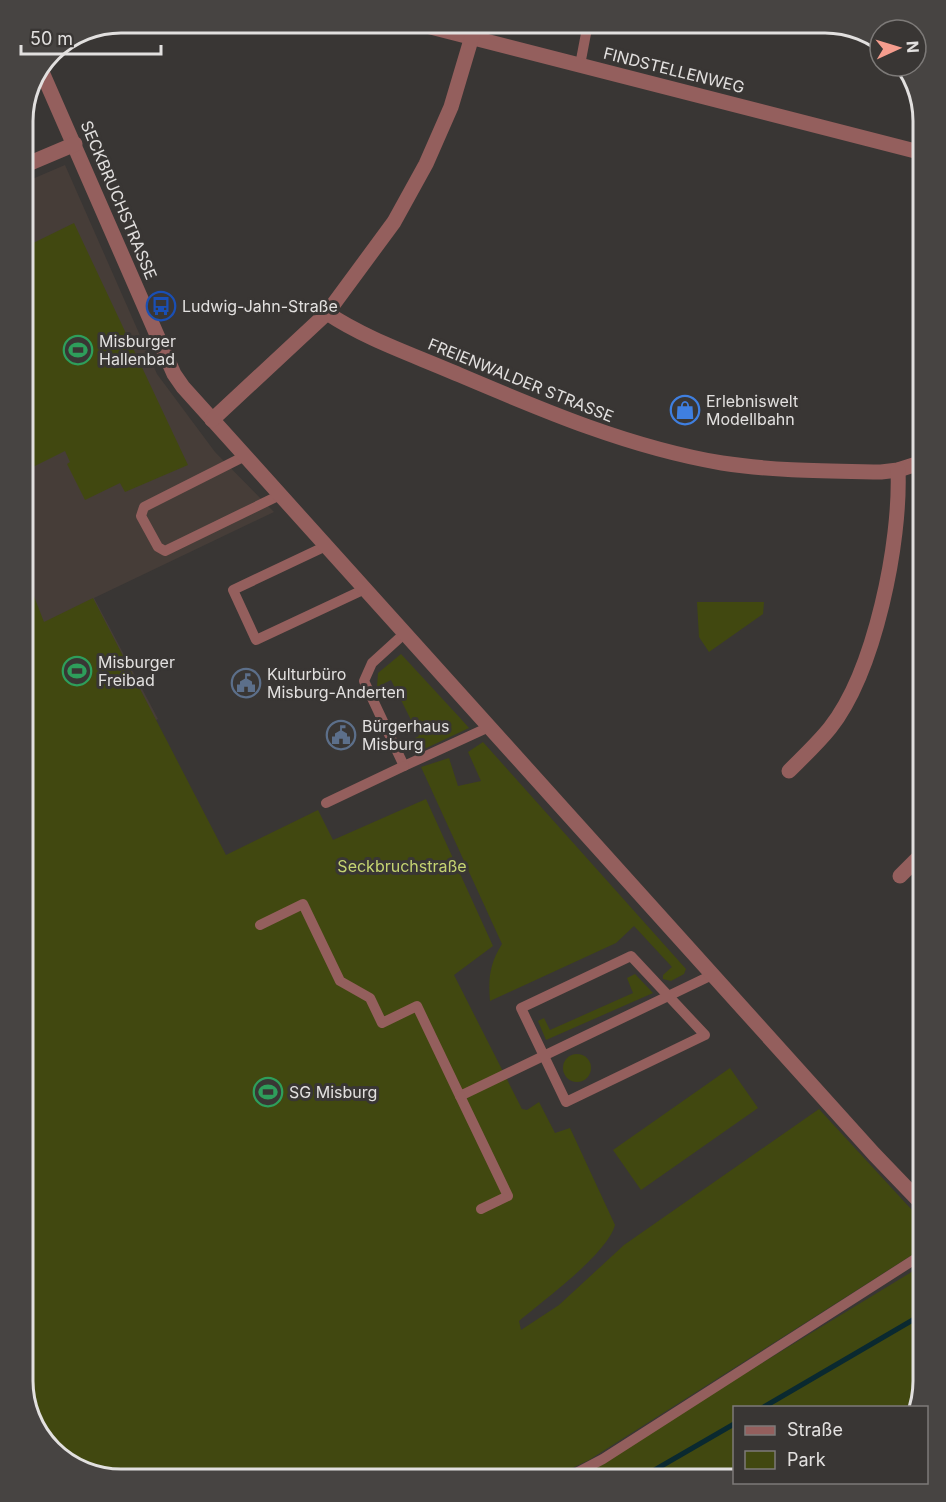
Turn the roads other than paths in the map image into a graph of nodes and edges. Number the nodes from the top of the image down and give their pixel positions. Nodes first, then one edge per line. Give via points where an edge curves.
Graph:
1 (453, 33) edge
2 (473, 33) edge
3 (586, 33) edge
4 (472, 38) junction
5 (580, 65) junction
6 (45, 78) edge
7 (75, 144) junction
8 (913, 150) edge
9 (33, 162) edge
10 (327, 313) junction
11 (212, 420) junction
12 (245, 456) junction
13 (913, 465) edge
14 (897, 470) junction
15 (280, 495) junction
16 (326, 546) junction
17 (365, 589) junction
18 (405, 633) junction
19 (489, 727) junction
20 (404, 766) junction
21 (789, 771) dead end
22 (326, 803) dead end
23 (913, 864) edge
24 (900, 876) dead end
25 (260, 925) dead end
26 (712, 975) junction
27 (668, 996) junction
28 (544, 1055) junction
29 (460, 1096) junction
30 (913, 1194) edge
31 (481, 1209) dead end
32 (913, 1261) edge
33 (584, 1469) edge

1 - 4 street, FINDSTELLENWEG
2 - 4 street
3 - 5 lane
4 - 5 street, FINDSTELLENWEG
4 - 10 street via 451,107 426,164 394,222
5 - 8 street, FINDSTELLENWEG
6 - 7 street, SECKBRUCHSTRASSE
7 - 9 street
7 - 11 street, SECKBRUCHSTRASSE via 174,374
10 - 11 street
10 - 14 street, FREIENWALDER STRASSE via 387,344 615,437 723,463 826,471
11 - 12 street, SECKBRUCHSTRASSE
12 - 15 street, SECKBRUCHSTRASSE
12 - 15 lane via 144,507 141,516 158,548 165,551
13 - 14 street, FREIENWALDER STRASSE
14 - 21 street via 895,542 884,598 866,657 831,728
15 - 16 street, SECKBRUCHSTRASSE
16 - 17 street, SECKBRUCHSTRASSE
16 - 17 lane via 233,590 256,640
17 - 18 street, SECKBRUCHSTRASSE
18 - 19 street, SECKBRUCHSTRASSE
18 - 20 lane via 372,663 364,681
19 - 20 lane
19 - 26 street, SECKBRUCHSTRASSE
20 - 22 lane
23 - 24 street
25 - 29 lane via 303,904 340,981 370,998 382,1023 417,1006
26 - 27 lane
26 - 30 street, SECKBRUCHSTRASSE
27 - 28 lane
27 - 28 lane via 631,956 521,1008
27 - 28 lane via 705,1035 566,1102
28 - 29 lane
29 - 31 lane via 507,1196
32 - 33 lane

